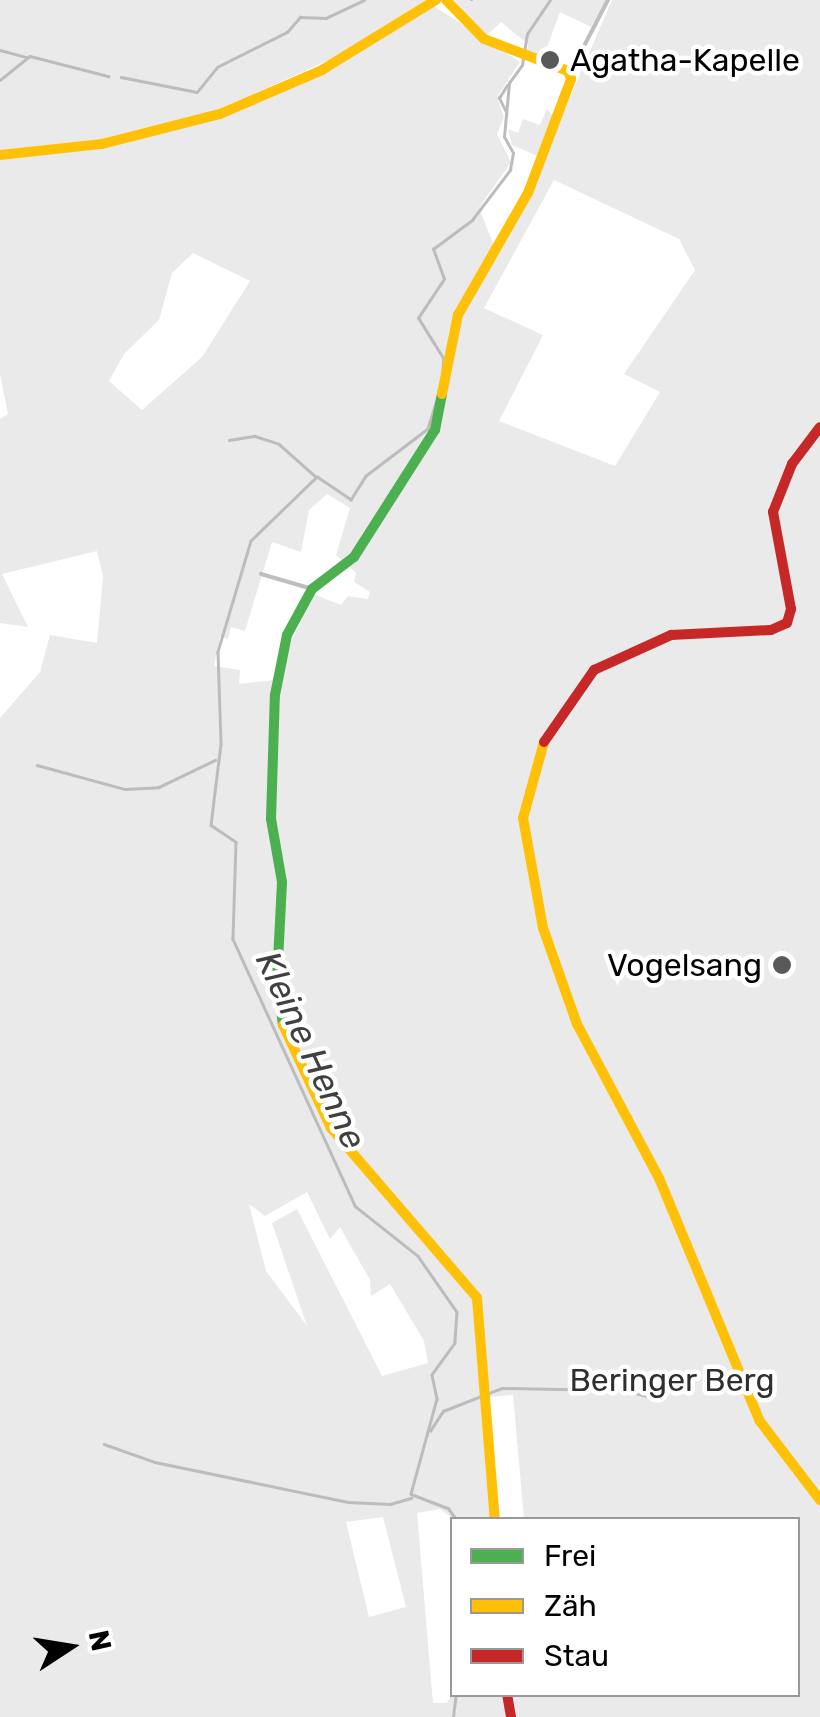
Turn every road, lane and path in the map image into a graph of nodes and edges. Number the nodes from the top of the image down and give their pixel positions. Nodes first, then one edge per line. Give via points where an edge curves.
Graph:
1 (436, 0) edge
2 (446, 0) edge
3 (608, 0) edge
4 (569, 72) junction
5 (0, 154) edge
6 (820, 427) edge
7 (262, 574) dead end
8 (312, 589) junction
9 (820, 1500) edge
10 (495, 1517) edge

1 - 5 street via 322,70 220,114 102,144
2 - 4 street via 499,48
3 - 4 street
4 - 8 street via 528,193 458,315 447,389 431,437 352,559
6 - 9 street via 792,464 773,512 790,620 771,630 671,635 589,674 547,730 524,818 543,928 577,1024 659,1178 759,1420
7 - 8 street
8 - 10 street via 287,635 275,696 271,818 282,888 279,1010 327,1122 477,1298

